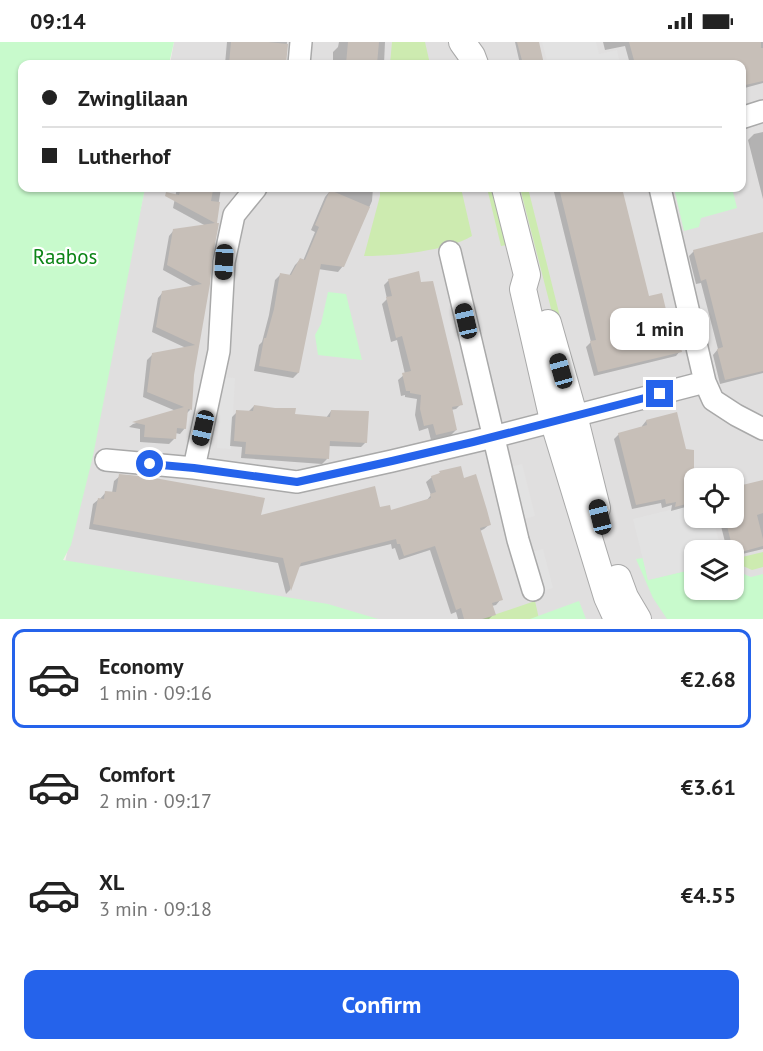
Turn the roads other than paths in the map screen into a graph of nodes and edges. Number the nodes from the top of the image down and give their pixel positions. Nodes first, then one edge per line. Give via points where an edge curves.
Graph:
1 (301, 42) edge
2 (299, 60) edge
3 (763, 111) edge
4 (746, 116) edge
5 (253, 192) edge
6 (506, 192) edge
7 (661, 192) edge
8 (450, 252) dead end
9 (705, 382) junction
10 (561, 418) junction
11 (763, 429) edge
12 (493, 437) junction
13 (106, 460) dead end
14 (194, 468) junction
15 (533, 590) dead end
16 (617, 619) edge
17 (638, 619) edge

1 - 2 street
3 - 4 street
5 - 14 street via 234,215 224,262 219,351
6 - 10 street via 527,275 523,289
7 - 9 street
8 - 12 street
9 - 10 street
9 - 11 street via 713,400
10 - 12 street
10 - 16 street via 607,597
10 - 17 street via 610,558
12 - 14 street via 297,482
12 - 15 street
13 - 14 street

